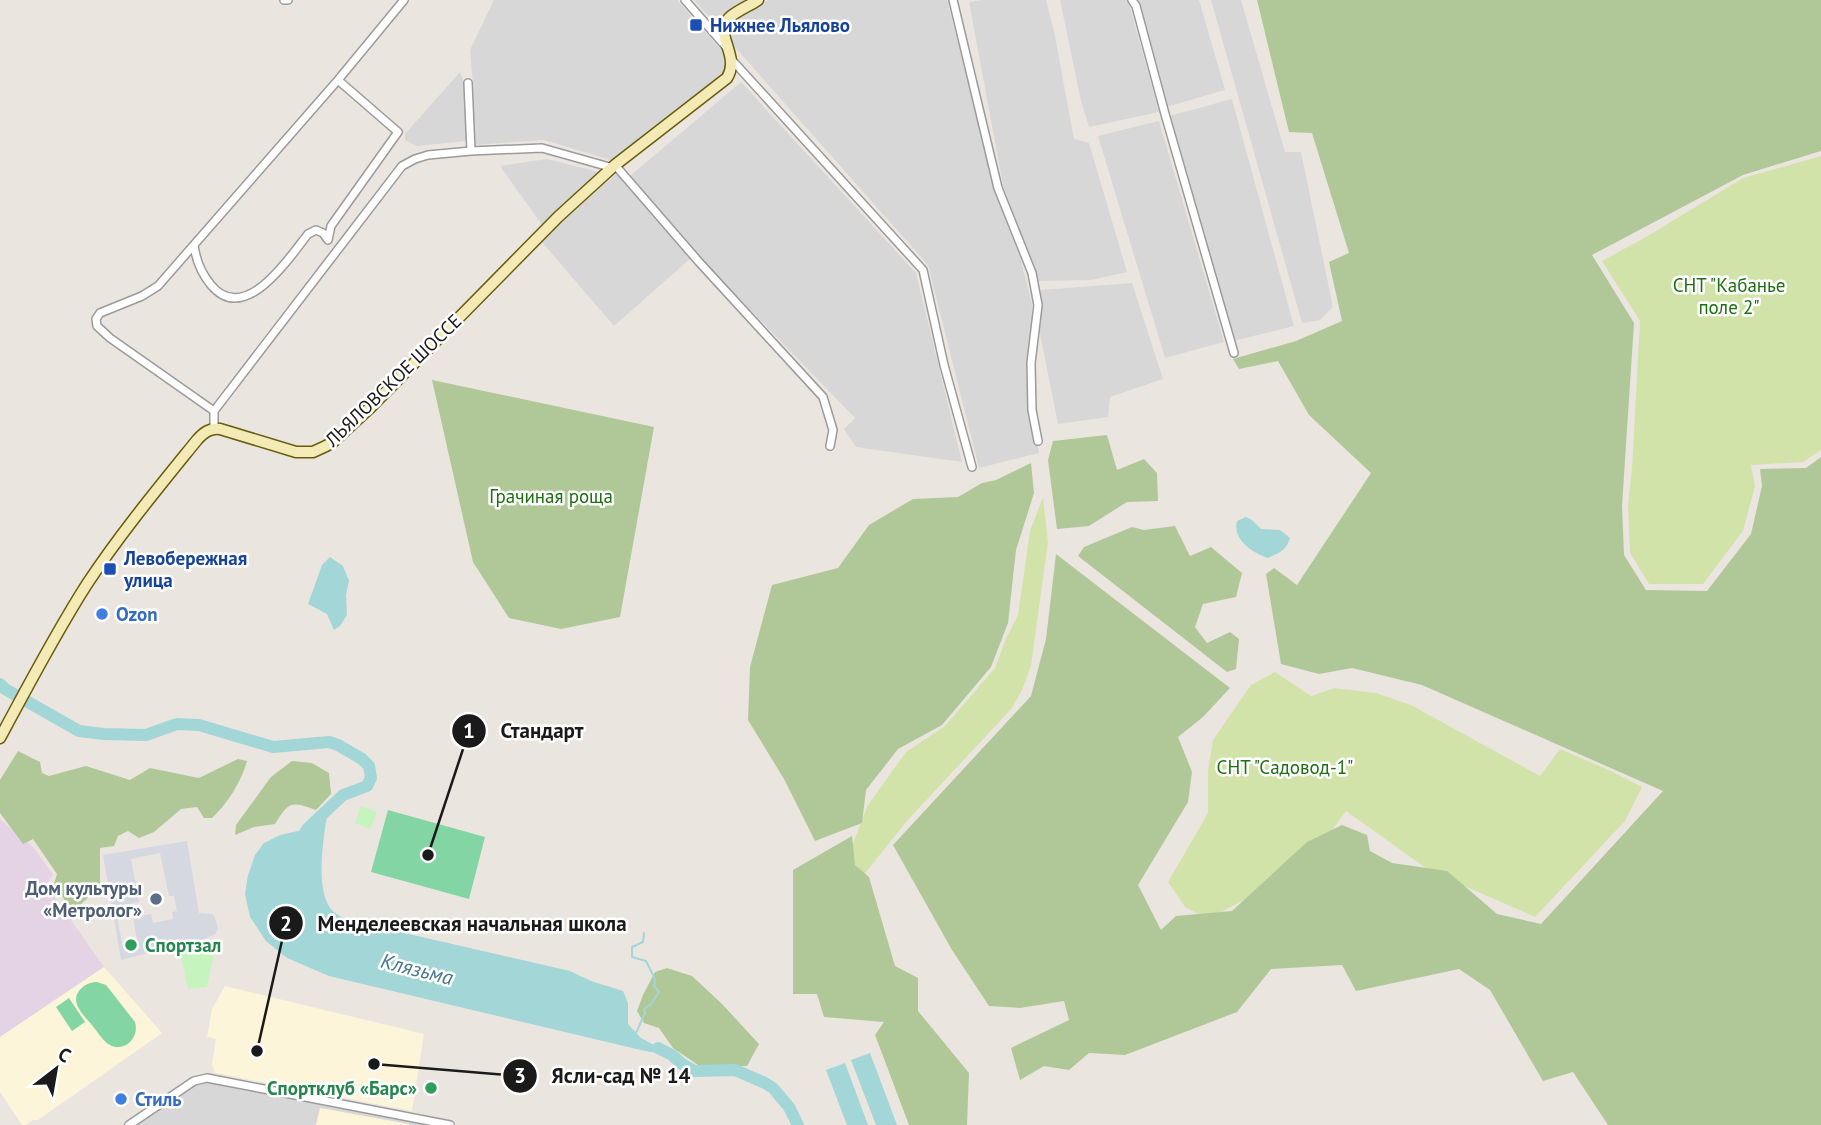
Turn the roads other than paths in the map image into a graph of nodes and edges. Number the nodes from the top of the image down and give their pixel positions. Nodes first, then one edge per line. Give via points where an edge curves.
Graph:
1 (404, 0) edge
2 (685, 0) edge
3 (758, 0) edge
4 (953, 0) edge
5 (1132, 0) edge
6 (727, 48) junction
7 (732, 60) junction
8 (338, 80) junction
9 (468, 83) dead end
10 (471, 151) junction
11 (614, 167) junction
12 (194, 245) junction
13 (1234, 353) dead end
14 (214, 411) junction
15 (214, 429) junction
16 (1038, 441) dead end
17 (830, 446) dead end
18 (972, 467) dead end
19 (0, 738) edge
20 (129, 1125) edge
21 (450, 1125) edge

1 - 8 street
2 - 6 street
3 - 6 street via 724,25
4 - 16 street via 998,188 1032,273 1038,305 1031,363 1032,410
5 - 13 street
6 - 7 street
7 - 11 street, ЛЬЯЛОВСКОЕ ШОССЕ via 727,78
7 - 18 street via 923,271
8 - 12 street
8 - 12 street via 398,132 331,226 328,240 316,230 308,234 272,279 236,298 214,289 202,273
9 - 10 street
10 - 11 street via 542,148
10 - 14 street via 429,155 402,166
11 - 15 street, ЛЬЯЛОВСКОЕ ШОССЕ via 326,446 296,452
11 - 17 street via 823,397 833,430
12 - 14 street via 158,286 96,319 103,332
14 - 15 street
15 - 19 street via 197,440 114,545 82,592
20 - 21 street via 200,1079

